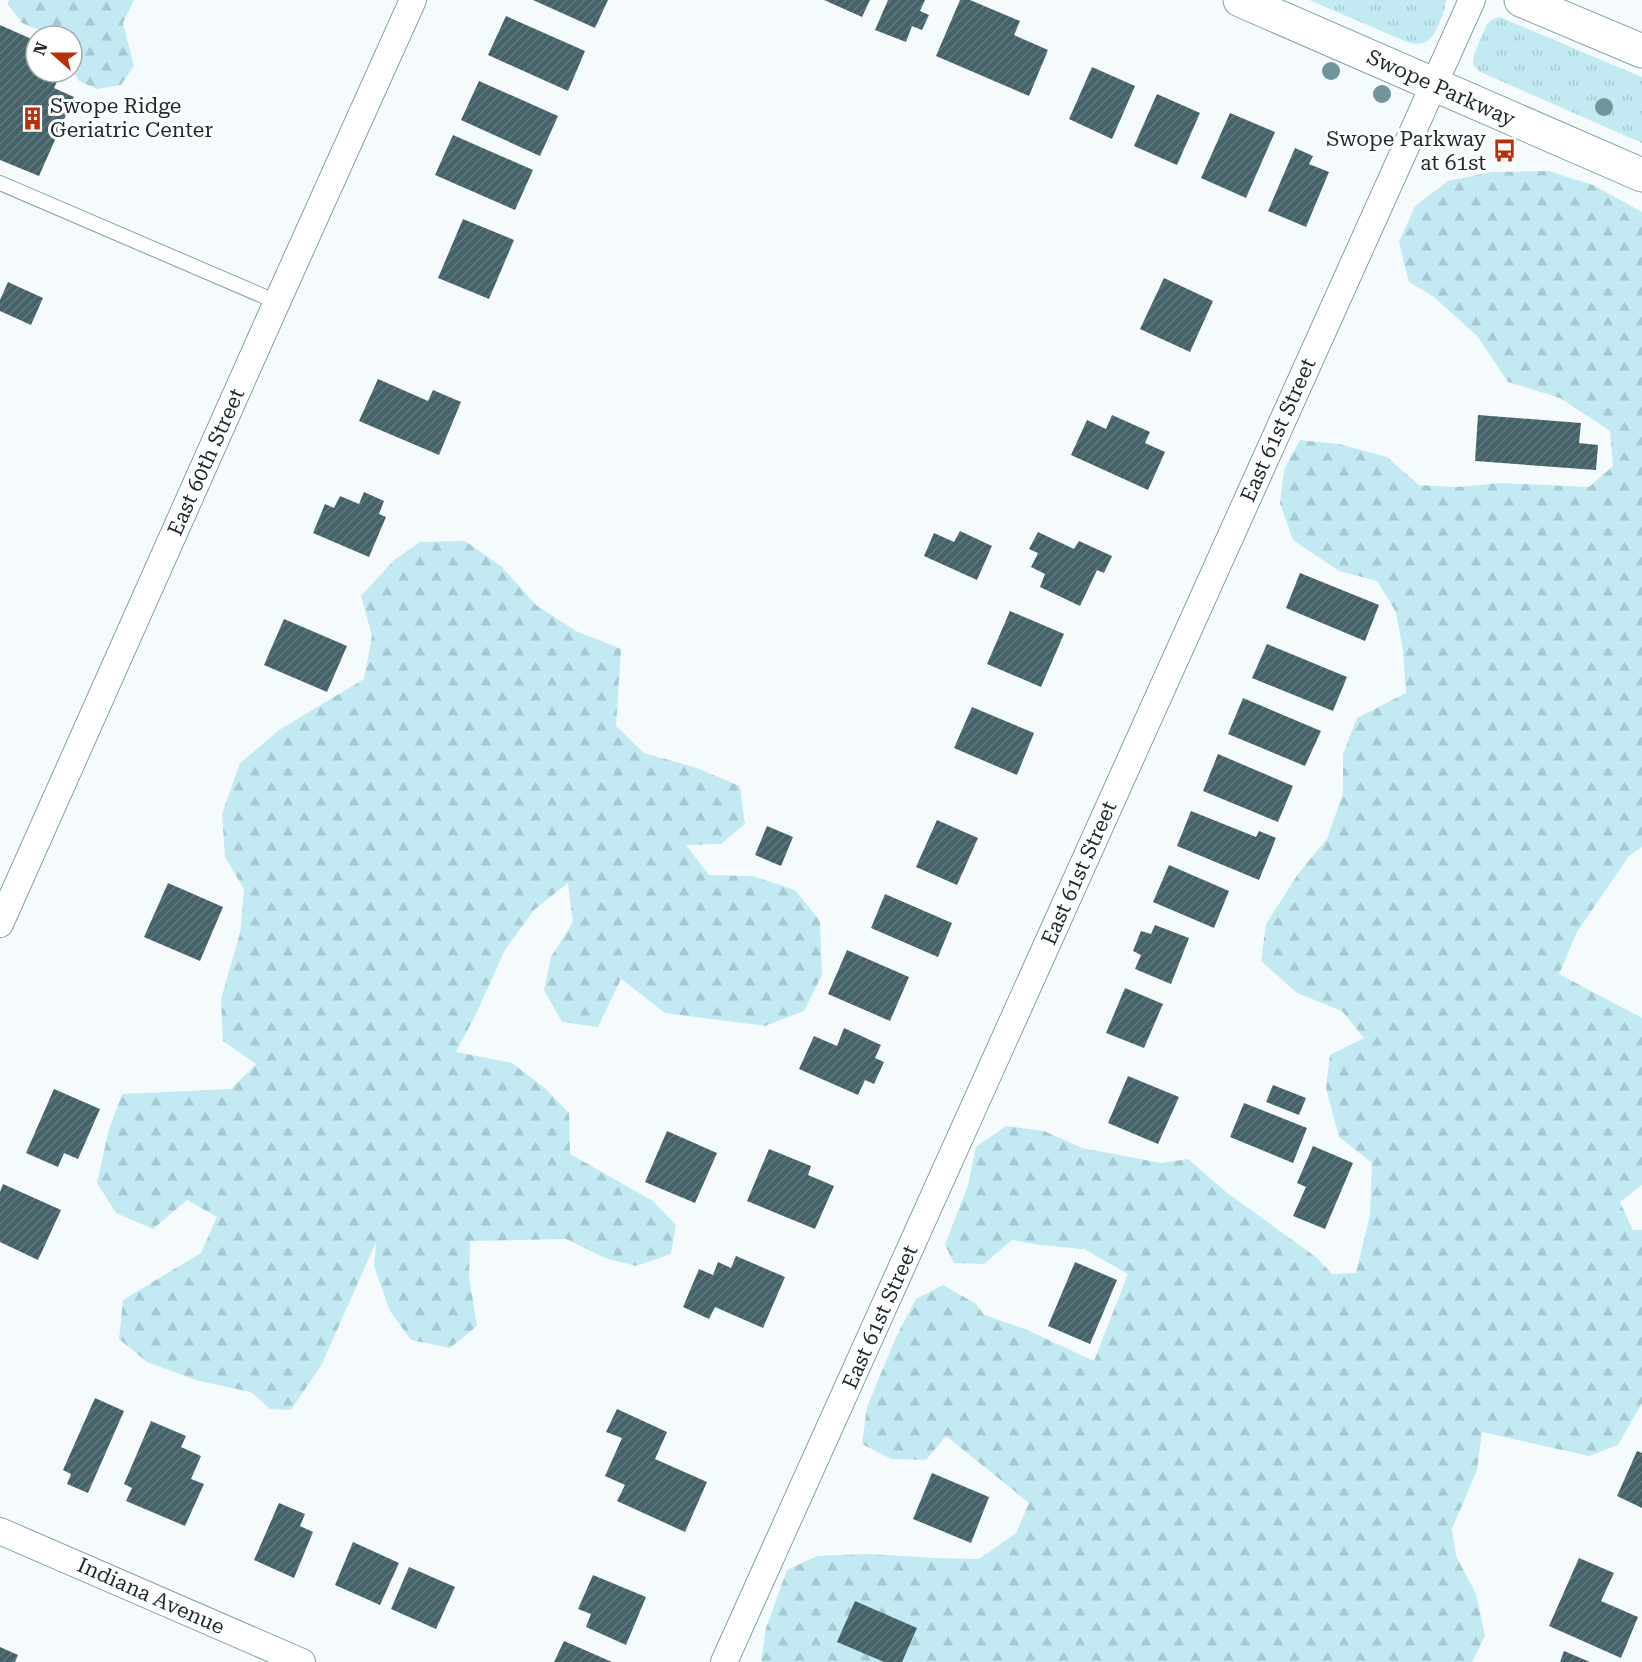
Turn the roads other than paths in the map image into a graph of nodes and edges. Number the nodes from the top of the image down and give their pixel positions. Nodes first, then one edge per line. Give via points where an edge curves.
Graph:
1 (413, 0) edge
2 (1240, 0) edge
3 (1472, 0) edge
4 (1521, 0) edge
5 (1642, 51) edge
6 (1434, 85) junction
7 (1642, 175) edge
8 (0, 183) edge
9 (277, 302) junction
10 (0, 924) edge
11 (0, 1531) edge
12 (302, 1662) edge
13 (724, 1662) edge

1 - 9 street, East 60th Street
2 - 6 main road, Swope Parkway
3 - 6 street, East 61st Street
4 - 5 main road
6 - 7 main road, Swope Parkway
6 - 13 street, East 61st Street
8 - 9 lane
9 - 10 street, East 60th Street
11 - 12 street, Indiana Avenue

